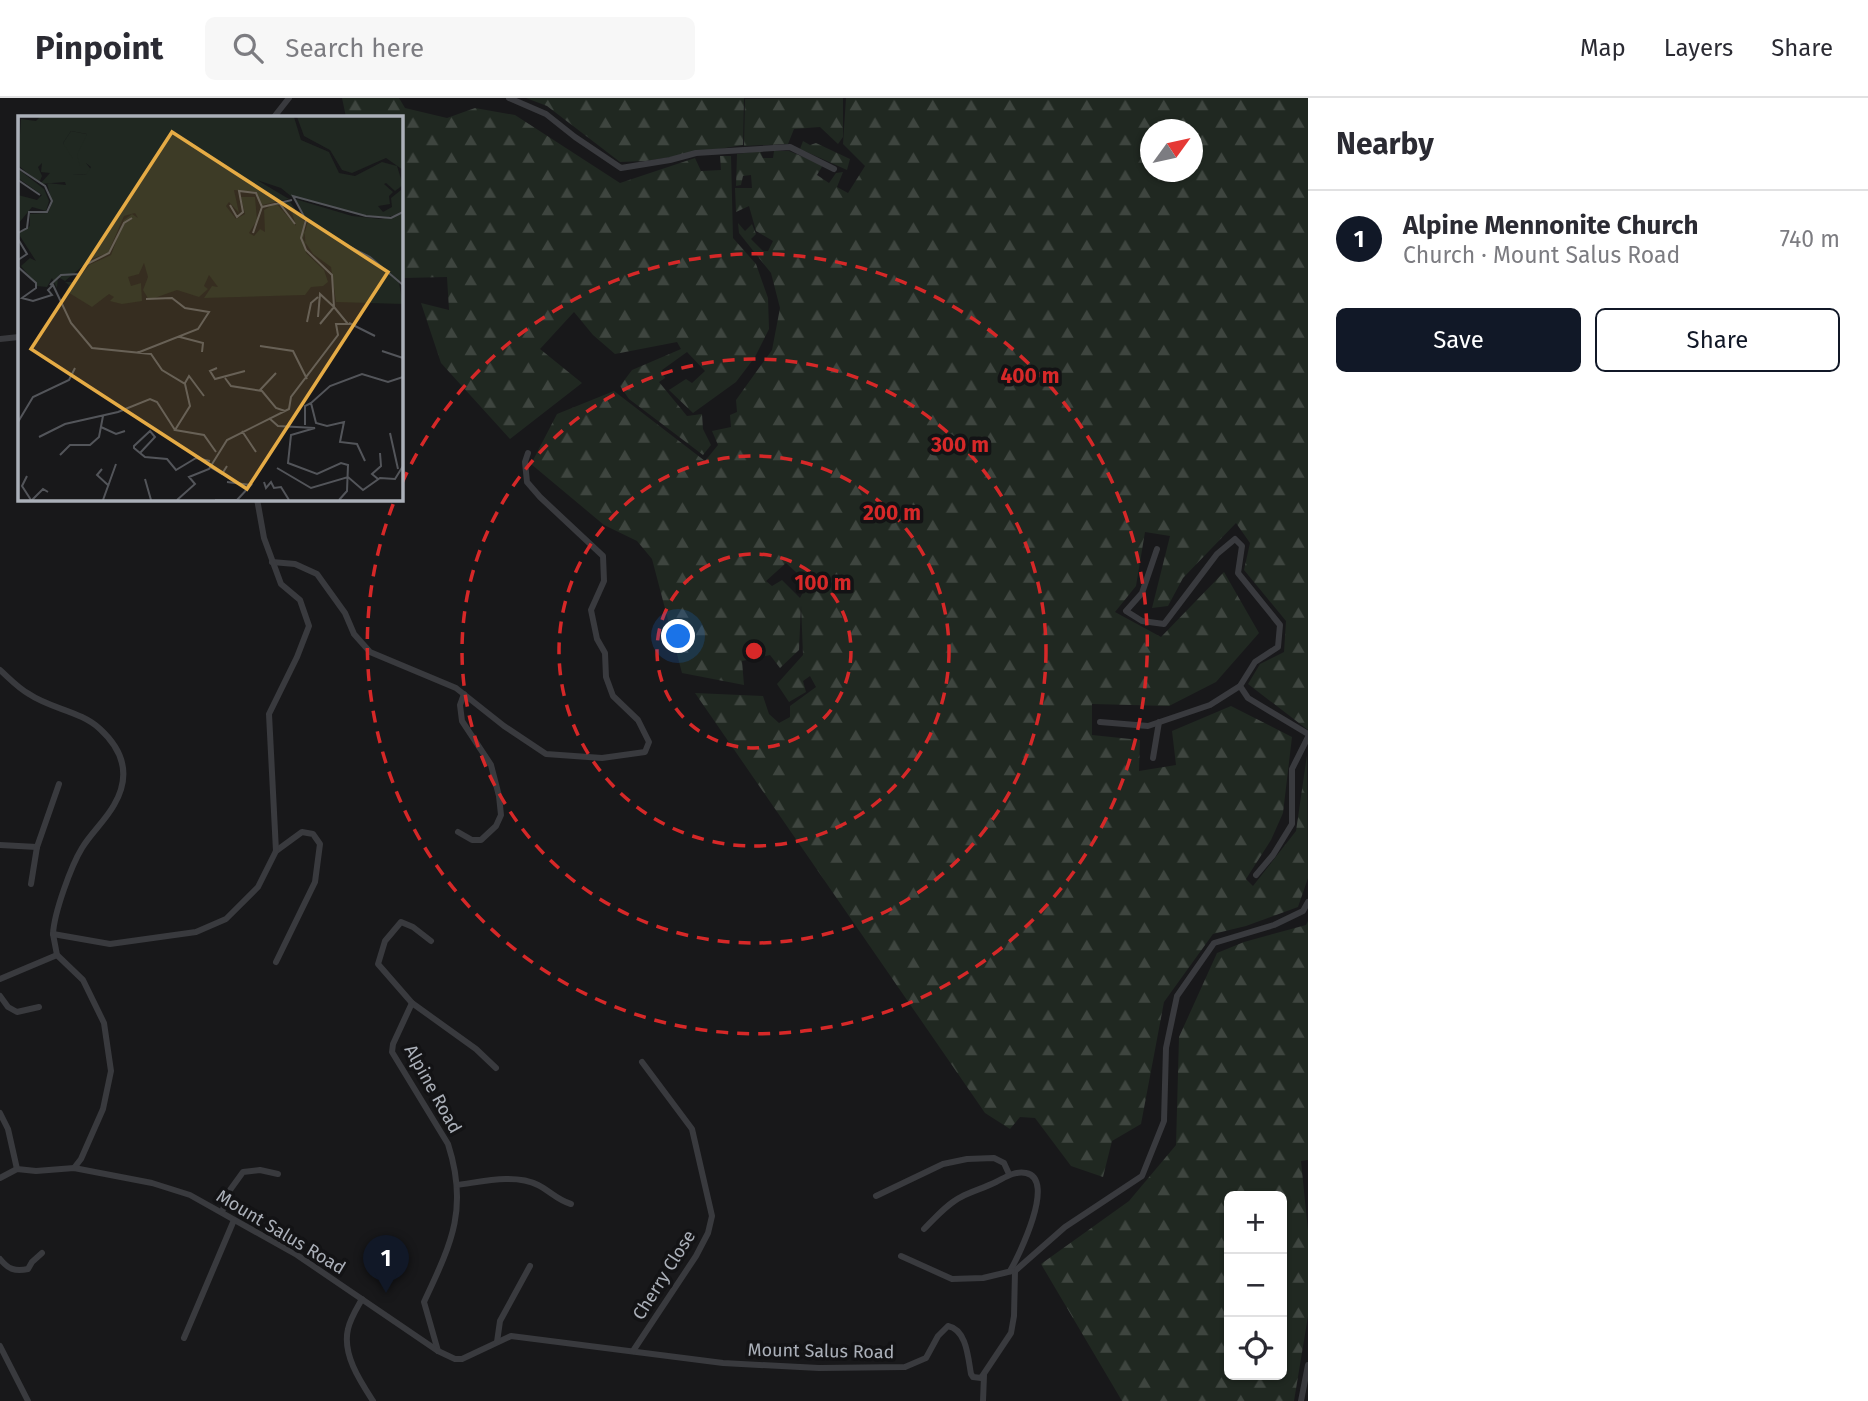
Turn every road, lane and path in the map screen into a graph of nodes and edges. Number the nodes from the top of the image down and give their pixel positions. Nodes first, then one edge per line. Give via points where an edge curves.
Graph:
1 (289, 98) edge
2 (509, 98) edge
3 (275, 116) edge
4 (834, 169) dead end
5 (18, 337) edge
6 (0, 339) edge
7 (528, 453) dead end
8 (257, 500) edge
9 (1157, 549) dead end
10 (272, 562) junction
11 (0, 670) edge
12 (1240, 686) junction
13 (464, 694) junction
14 (1101, 722) dead end
15 (1159, 722) junction
16 (1308, 736) edge
17 (1153, 758) dead end
18 (59, 784) dead end
19 (458, 832) dead end
20 (0, 845) edge
21 (37, 847) junction
22 (276, 851) junction
23 (1256, 875) dead end
24 (31, 884) dead end
25 (1308, 902) edge
26 (53, 934) junction
27 (431, 941) dead end
28 (57, 955) junction
29 (276, 962) dead end
30 (2, 980) edge
31 (0, 996) edge
32 (412, 1003) junction
33 (39, 1007) dead end
34 (642, 1062) dead end
35 (496, 1068) dead end
36 (0, 1113) edge
37 (17, 1168) junction
38 (74, 1168) junction
39 (278, 1174) dead end
40 (1009, 1174) junction
41 (0, 1178) edge
42 (457, 1185) junction
43 (876, 1196) dead end
44 (571, 1204) dead end
45 (222, 1212) junction
46 (234, 1220) junction
47 (924, 1229) dead end
48 (42, 1253) dead end
49 (901, 1256) dead end
50 (0, 1259) edge
51 (530, 1266) dead end
52 (1012, 1271) junction
53 (362, 1299) junction
54 (184, 1338) dead end
55 (497, 1342) junction
56 (0, 1346) edge
57 (438, 1351) junction
58 (633, 1351) junction
59 (1308, 1366) edge
60 (984, 1375) junction
61 (28, 1401) edge
62 (373, 1401) edge
63 (983, 1401) edge
64 (1301, 1401) edge

1 - 3 street
2 - 4 street via 546,114 621,168 696,153 790,147
5 - 6 street
7 - 13 street via 527,482 603,556 604,581 591,610 605,653 606,677 613,695 638,720 649,742 645,752 602,758 546,754
8 - 10 street
9 - 12 street via 1142,593 1126,611 1142,621 1164,624 1217,554 1235,539 1242,546 1238,573 1280,625 1278,647 1255,662
10 - 13 street via 295,564 317,574 370,652
10 - 22 street via 281,584 300,600 309,626 268,714
11 - 26 street via 28,694 98,727 116,744 123,764 115,804 81,849
12 - 15 street via 1210,705
12 - 16 street via 1248,698
13 - 19 street via 462,721 491,765 500,815 481,840
14 - 15 street via 1149,726
15 - 17 street
16 - 23 street via 1292,769 1292,824
18 - 21 street
20 - 21 street
21 - 24 street
22 - 26 street via 258,887 226,919 196,932 110,944
22 - 29 street via 302,832 313,834 320,844 315,882
25 - 52 street via 1303,911 1274,925 1214,943 1177,996 1166,1048 1164,1121 1142,1176 1065,1227
26 - 28 street
27 - 32 street via 401,922 385,940 377,964
28 - 30 street
28 - 38 street via 83,980 104,1023 111,1072 103,1109
31 - 33 street via 17,1012
32 - 35 street
32 - 42 street, Alpine Road via 392,1052 448,1144
34 - 58 street, Cherry Close via 692,1129 712,1216 695,1256
36 - 37 street
37 - 38 street, Mount Salus Road
37 - 41 street
38 - 45 street, Mount Salus Road via 152,1183
39 - 45 street via 243,1172
40 - 43 street via 994,1157 967,1159 943,1164
40 - 47 street via 959,1198
40 - 52 street via 1027,1173 1038,1186 1024,1244
42 - 44 street via 522,1180
42 - 57 street, Alpine Road via 457,1221 450,1247 424,1302
45 - 46 street, Mount Salus Road
46 - 53 street, Mount Salus Road
46 - 54 street
48 - 50 street via 28,1269 21,1270 13,1270
49 - 52 street via 952,1279
51 - 55 street via 500,1321
52 - 60 street via 1011,1333
53 - 57 street, Mount Salus Road
53 - 62 street via 348,1329 347,1346
55 - 57 street, Mount Salus Road via 462,1359
55 - 58 street, Mount Salus Road via 511,1336
56 - 61 street
58 - 60 street, Mount Salus Road via 723,1363 905,1367 926,1358 948,1326 958,1331 963,1341 971,1374
59 - 64 street
60 - 63 street

